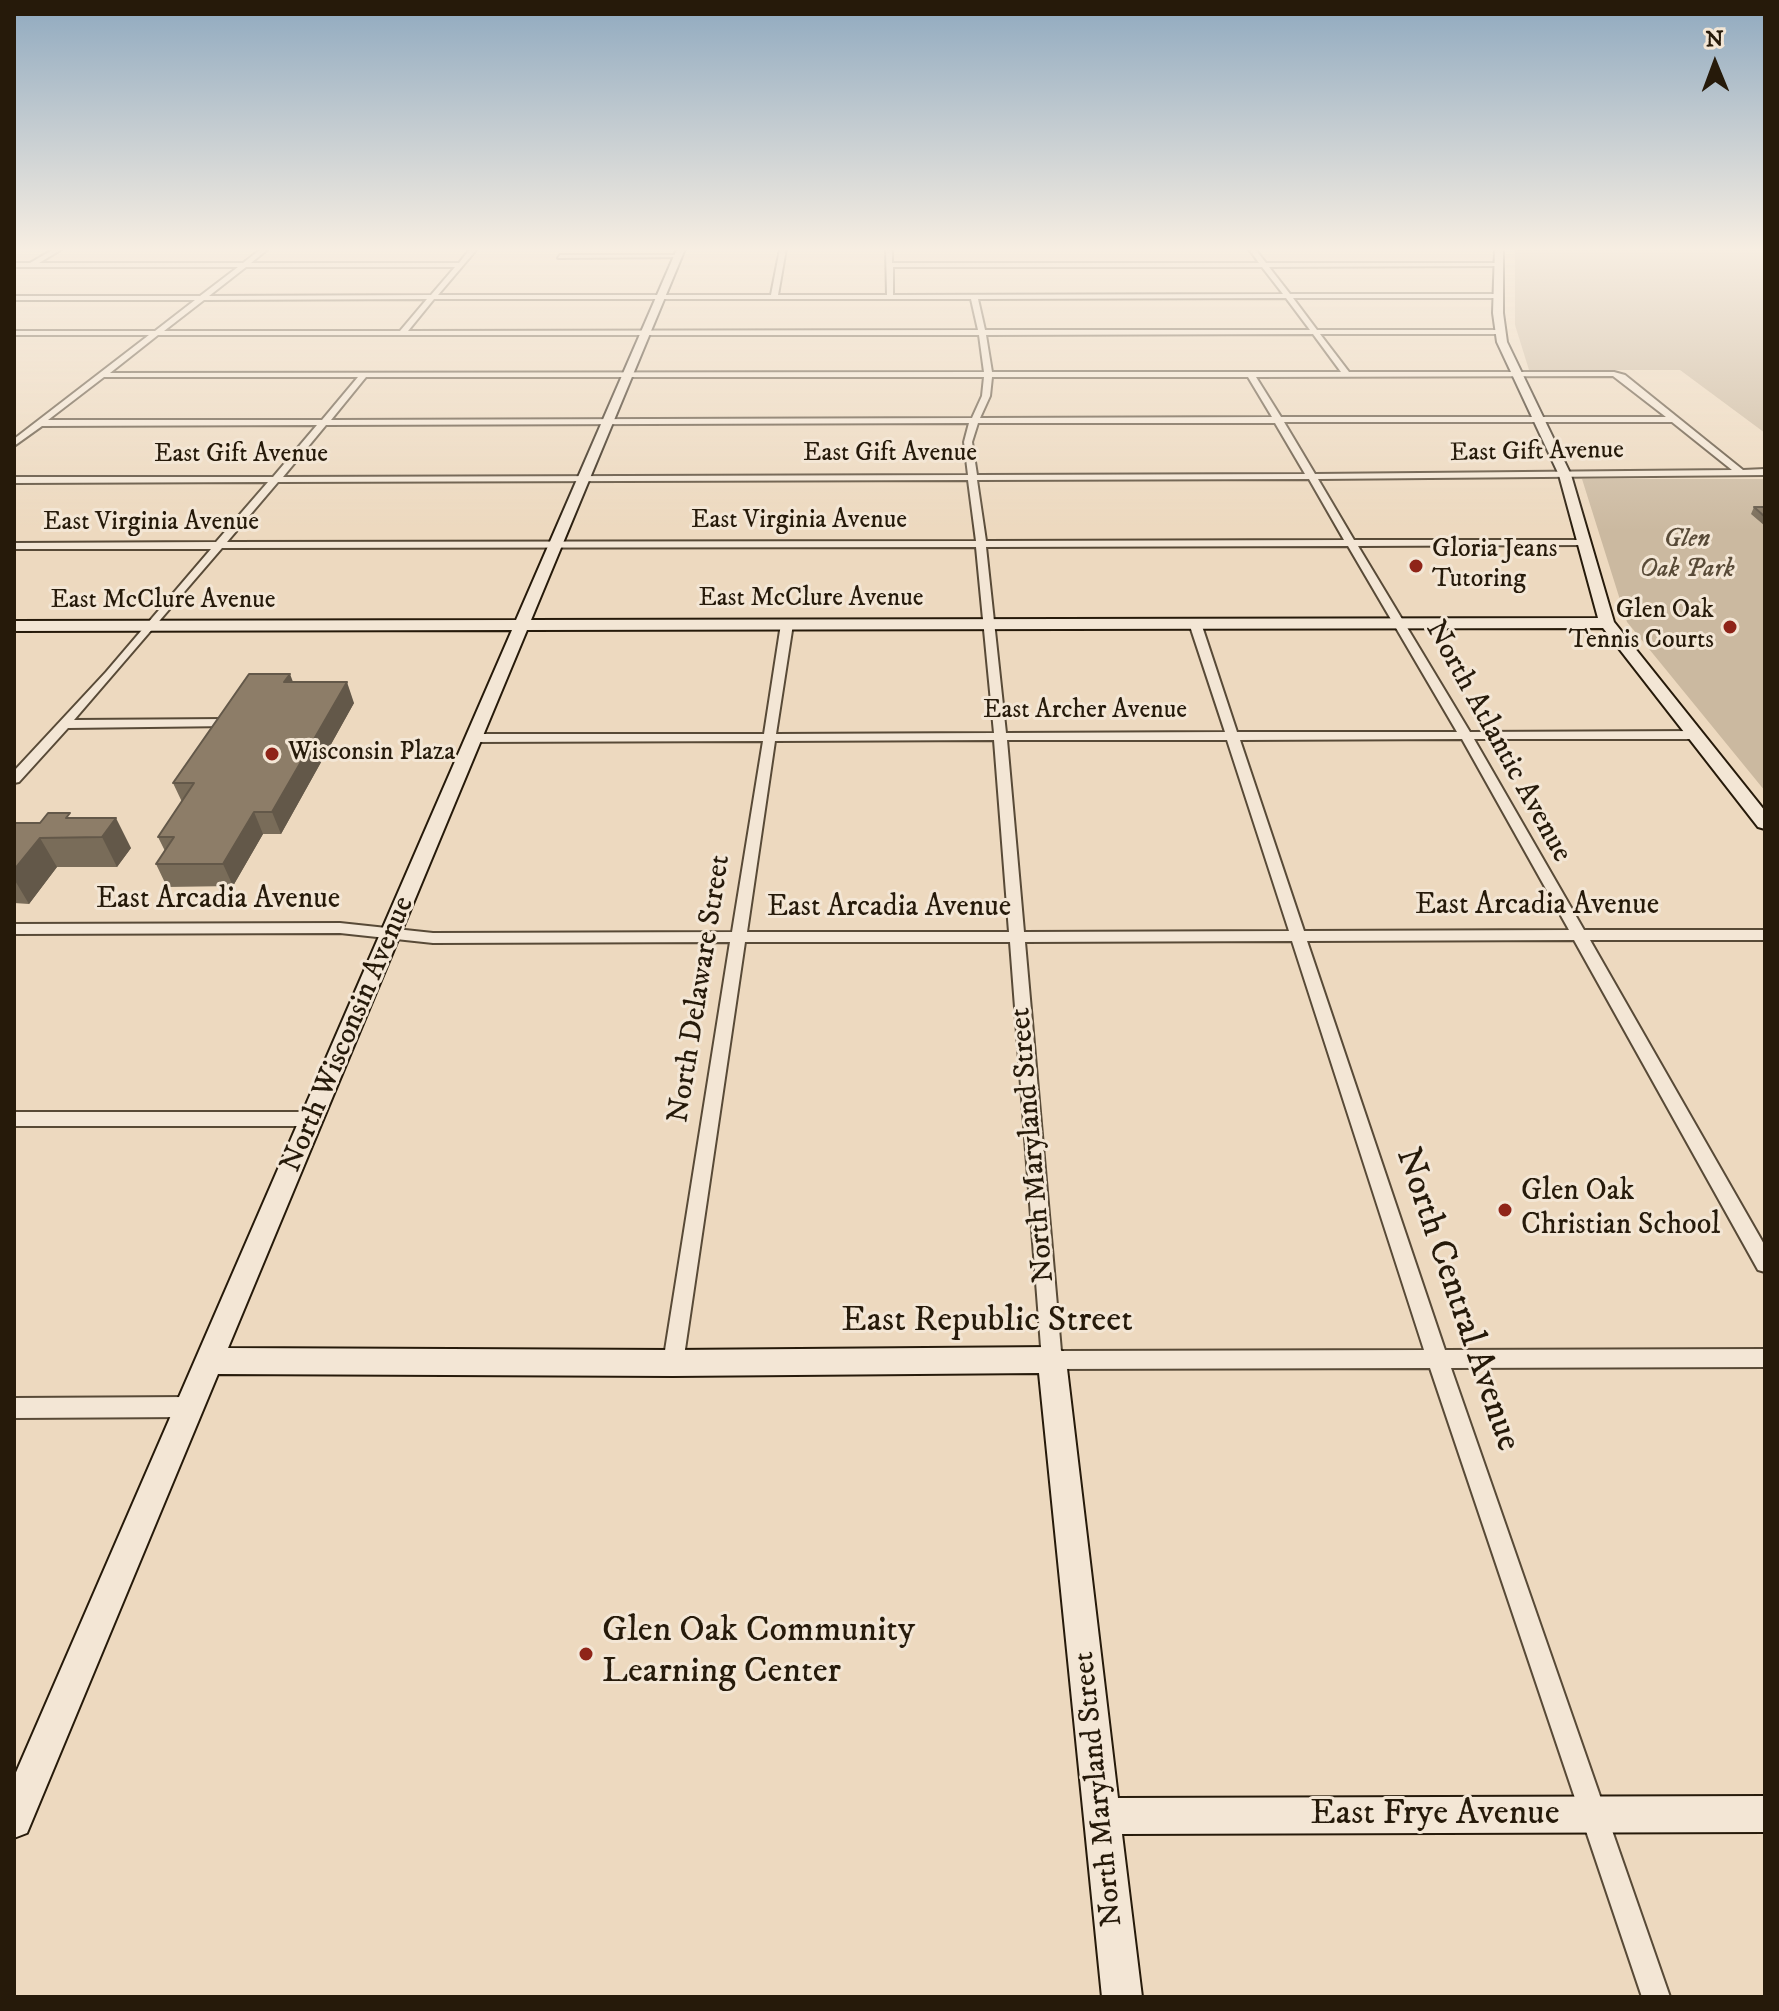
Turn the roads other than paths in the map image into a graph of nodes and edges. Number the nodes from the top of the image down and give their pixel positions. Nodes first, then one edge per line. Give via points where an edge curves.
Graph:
1 (144, 343) edge
2 (643, 343) edge
3 (982, 343) edge
4 (1322, 343) edge
5 (1503, 343) edge
6 (629, 373) junction
7 (988, 373) junction
8 (1250, 373) junction
9 (1346, 373) junction
10 (1515, 373) junction
11 (365, 374) junction
12 (102, 375) junction
13 (1676, 419) junction
14 (976, 420) junction
15 (1279, 420) junction
16 (1538, 420) junction
17 (609, 421) junction
18 (324, 422) junction
19 (40, 423) junction
20 (14, 443) edge
21 (1740, 472) junction
22 (1765, 472) edge
23 (1565, 475) junction
24 (1313, 476) junction
25 (585, 477) junction
26 (973, 477) junction
27 (277, 478) junction
28 (14, 480) edge
29 (1584, 542) junction
30 (981, 543) junction
31 (1353, 543) junction
32 (556, 544) junction
33 (14, 546) edge
34 (217, 546) junction
35 (991, 623) junction
36 (1195, 623) junction
37 (1400, 623) junction
38 (1607, 623) junction
39 (787, 624) junction
40 (523, 625) junction
41 (150, 626) junction
42 (16, 629) edge
43 (227, 723) edge
44 (66, 724) junction
45 (1465, 734) junction
46 (1695, 735) junction
47 (1000, 736) junction
48 (1231, 736) junction
49 (770, 737) junction
50 (475, 738) junction
51 (14, 779) edge
52 (1765, 823) edge
53 (14, 929) edge
54 (393, 934) junction
55 (1576, 935) junction
56 (1765, 935) edge
57 (1017, 936) junction
58 (1296, 936) junction
59 (737, 937) junction
60 (14, 1119) edge
61 (314, 1119) junction
62 (1765, 1264) edge
63 (1765, 1358) edge
64 (1052, 1360) junction
65 (209, 1361) junction
66 (1438, 1361) junction
67 (673, 1363) junction
68 (189, 1407) junction
69 (14, 1408) edge
70 (1765, 1814) edge
71 (1595, 1815) junction
72 (1104, 1816) junction
73 (14, 1820) edge
74 (1122, 1997) edge
75 (1656, 1997) edge

1 - 12 street
2 - 6 street, North Wisconsin Avenue
3 - 7 street, North Maryland Street
4 - 9 street
5 - 10 street
6 - 7 street
6 - 11 street
6 - 17 street, North Wisconsin Avenue
7 - 8 street
7 - 14 street, North Maryland Street
8 - 9 street
8 - 15 street, North Atlantic Avenue
9 - 10 street
10 - 13 street via 1617,374
10 - 16 street
11 - 12 street
11 - 18 street
12 - 19 street
13 - 16 street
13 - 21 street
14 - 15 street
14 - 17 street
14 - 26 street, North Maryland Street via 968,439
15 - 16 street
15 - 24 street, North Atlantic Avenue
16 - 23 street
17 - 18 street
17 - 25 street, North Wisconsin Avenue
18 - 19 street
18 - 27 street
19 - 20 street
21 - 22 street, East Gift Avenue
21 - 23 street, East Gift Avenue
23 - 24 street, East Gift Avenue
23 - 29 street
24 - 26 street, East Gift Avenue
24 - 31 street, North Atlantic Avenue
25 - 26 street, East Gift Avenue
25 - 27 street, East Gift Avenue
25 - 32 street, North Wisconsin Avenue
26 - 30 street, North Maryland Street
27 - 28 street, East Gift Avenue
27 - 34 street
29 - 31 street, East Virginia Avenue
29 - 38 street
30 - 31 street, East Virginia Avenue
30 - 32 street, East Virginia Avenue
30 - 35 street, North Maryland Street
31 - 37 street, North Atlantic Avenue
32 - 34 street, East Virginia Avenue
32 - 40 street, North Wisconsin Avenue
33 - 34 street, East Virginia Avenue
34 - 41 street
35 - 36 street, East McClure Avenue
35 - 39 street, East McClure Avenue
35 - 47 street, North Maryland Street
36 - 37 street, East McClure Avenue
36 - 48 street, North Central Avenue
37 - 38 street, East McClure Avenue
37 - 45 street, North Atlantic Avenue
38 - 46 street
39 - 40 street, East McClure Avenue
39 - 49 street, North Delaware Street
40 - 41 street, East McClure Avenue
40 - 50 street, North Wisconsin Avenue
41 - 42 street, East McClure Avenue
41 - 44 street
43 - 44 street
44 - 51 street
45 - 46 street, East Archer Avenue
45 - 48 street, East Archer Avenue
45 - 55 street, North Atlantic Avenue
46 - 52 street
47 - 48 street, East Archer Avenue
47 - 49 street, East Archer Avenue
47 - 57 street, North Maryland Street
48 - 58 street, North Central Avenue
49 - 50 street, East Archer Avenue
49 - 59 street, North Delaware Street
50 - 54 street, North Wisconsin Avenue
53 - 54 street, East Arcadia Avenue via 340,928
54 - 59 street, East Arcadia Avenue
54 - 61 street, North Wisconsin Avenue
55 - 56 street, East Arcadia Avenue
55 - 58 street, East Arcadia Avenue
55 - 62 street, North Atlantic Avenue
57 - 58 street, East Arcadia Avenue
57 - 59 street, East Arcadia Avenue
57 - 64 street, North Maryland Street
58 - 66 street, North Central Avenue
59 - 67 street, North Delaware Street
60 - 61 street
61 - 65 street, North Wisconsin Avenue
63 - 66 street, East Republic Street
64 - 66 street, East Republic Street
64 - 67 street, East Republic Street
64 - 72 street, North Maryland Street
65 - 67 street, East Republic Street
65 - 68 street, North Wisconsin Avenue
66 - 71 street, North Central Avenue
68 - 69 street
68 - 73 street, North Wisconsin Avenue
70 - 71 street, East Frye Avenue
71 - 72 street, East Frye Avenue
71 - 75 street, North Central Avenue
72 - 74 street, North Maryland Street

